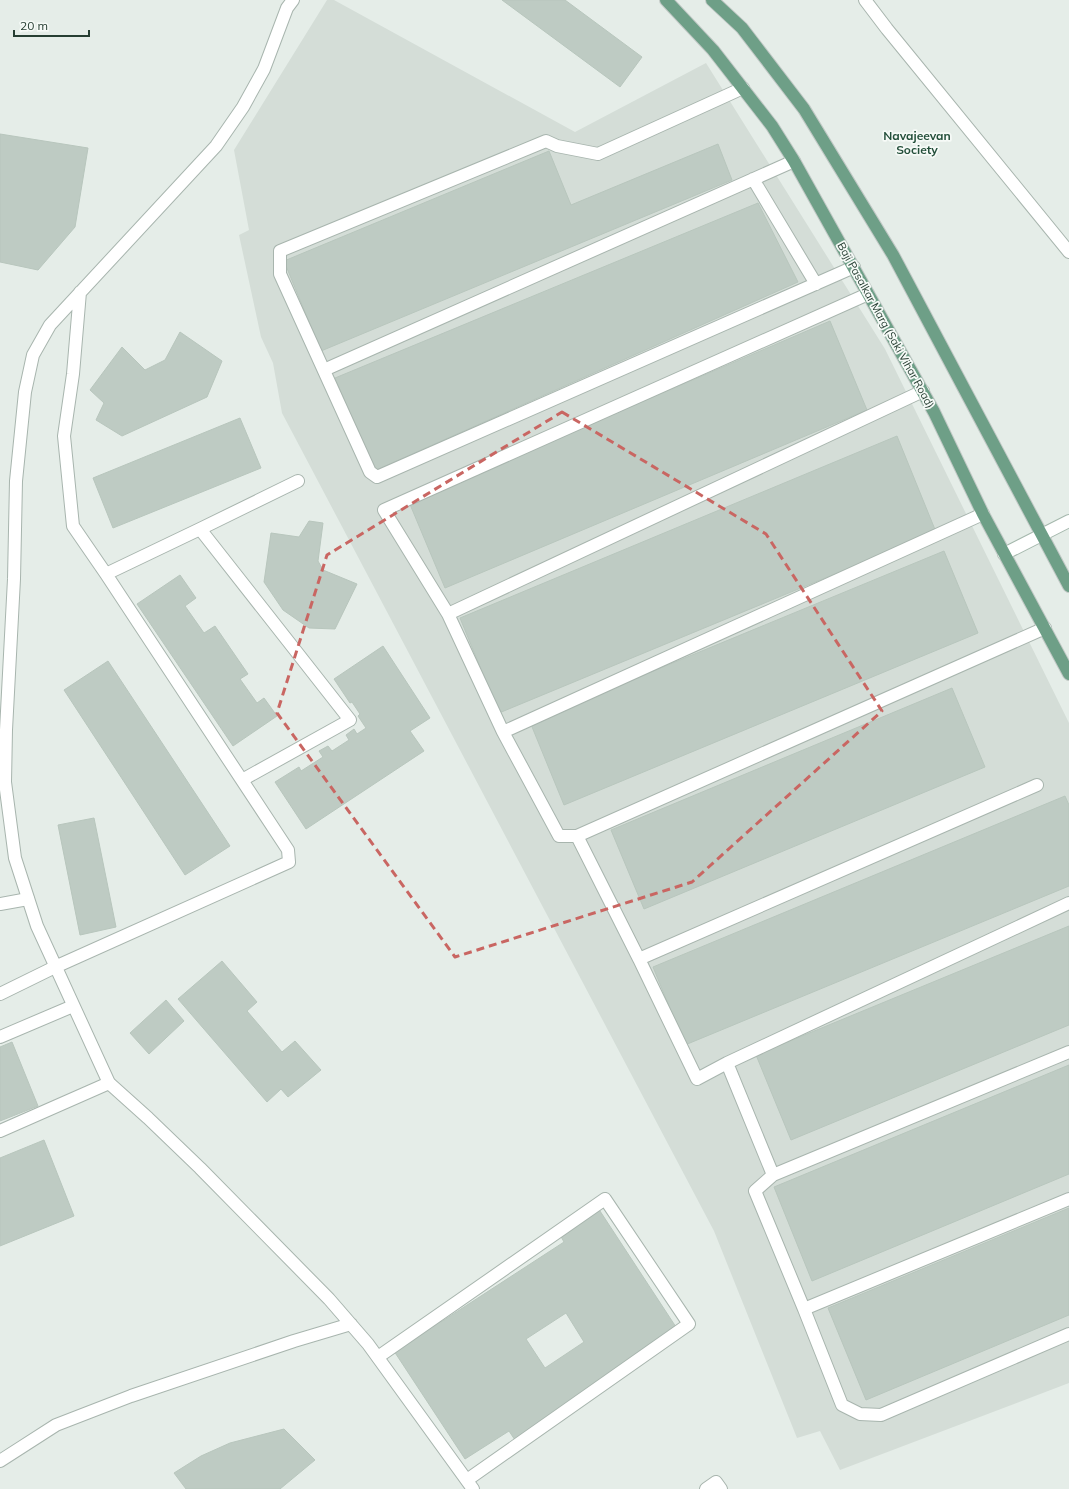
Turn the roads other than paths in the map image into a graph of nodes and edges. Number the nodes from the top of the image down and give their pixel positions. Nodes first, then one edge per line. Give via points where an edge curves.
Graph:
1 (293, 0) edge
2 (666, 0) edge
3 (712, 0) edge
4 (865, 0) edge
5 (743, 88) junction
6 (794, 161) junction
7 (753, 179) junction
8 (1069, 252) edge
9 (854, 267) junction
10 (816, 284) junction
11 (80, 292) junction
12 (868, 294) junction
13 (324, 370) junction
14 (923, 391) junction
15 (298, 481) dead end
16 (983, 514) junction
17 (1069, 521) edge
18 (200, 530) junction
19 (1042, 535) junction
20 (1004, 554) junction
21 (106, 574) junction
22 (1069, 586) edge
23 (448, 614) junction
24 (1045, 628) junction
25 (1069, 674) edge
26 (503, 732) junction
27 (242, 780) junction
28 (1037, 785) dead end
29 (577, 836) junction
30 (28, 899) junction
31 (1069, 903) edge
32 (0, 904) edge
33 (639, 959) junction
34 (55, 967) junction
35 (0, 994) edge
36 (73, 1006) junction
37 (0, 1037) edge
38 (1069, 1052) edge
39 (727, 1063) junction
40 (109, 1083) junction
41 (0, 1131) edge
42 (773, 1175) junction
43 (1069, 1199) edge
44 (804, 1309) junction
45 (351, 1324) junction
46 (1069, 1334) edge
47 (378, 1357) junction
48 (0, 1461) edge
49 (470, 1484) edge
50 (706, 1489) edge
51 (721, 1489) edge

1 - 11 street via 287,8 264,69 216,146
2 - 5 main road, Baji Pasalkar Marg (Saki Vihar Road) via 713,50
3 - 19 main road via 742,28 804,109 893,255
4 - 8 street
5 - 6 main road, Baji Pasalkar Marg (Saki Vihar Road) via 772,126
5 - 13 street via 598,154 557,146 546,140 280,251 280,274
6 - 7 street
6 - 9 main road, Baji Pasalkar Marg (Saki Vihar Road)
7 - 10 street
7 - 13 street
9 - 10 street
9 - 12 main road, Baji Pasalkar Marg (Saki Vihar Road)
10 - 13 street via 377,477 370,472
11 - 21 street via 73,374 64,436 73,526
11 - 30 street via 50,325 33,355 25,392 16,481 5,782 15,858
12 - 14 main road, Baji Pasalkar Marg (Saki Vihar Road)
12 - 23 street via 384,510
14 - 16 main road, Baji Pasalkar Marg (Saki Vihar Road)
14 - 23 street
15 - 18 street
16 - 20 main road, Baji Pasalkar Marg (Saki Vihar Road)
16 - 26 street
17 - 19 street
18 - 21 street
18 - 27 street via 350,720
19 - 20 street
19 - 22 main road
20 - 24 main road, Baji Pasalkar Marg (Saki Vihar Road)
21 - 27 street
23 - 26 street
24 - 25 main road, Baji Pasalkar Marg (Saki Vihar Road)
24 - 29 street
26 - 29 street via 559,836
27 - 34 street via 288,850 289,862
28 - 33 street
29 - 33 street
30 - 32 street
30 - 34 street via 36,926
31 - 39 street
33 - 39 street via 697,1079
34 - 35 street
34 - 36 street
36 - 37 street
36 - 40 street
38 - 42 street
39 - 42 street
40 - 41 street
40 - 45 street via 200,1168 330,1299
42 - 44 street via 755,1191
43 - 44 street
44 - 46 street via 842,1405 860,1414 881,1415
45 - 47 street
45 - 48 street via 138,1394 56,1425
47 - 49 street
47 - 49 street via 605,1199 689,1324
50 - 51 street via 716,1482

